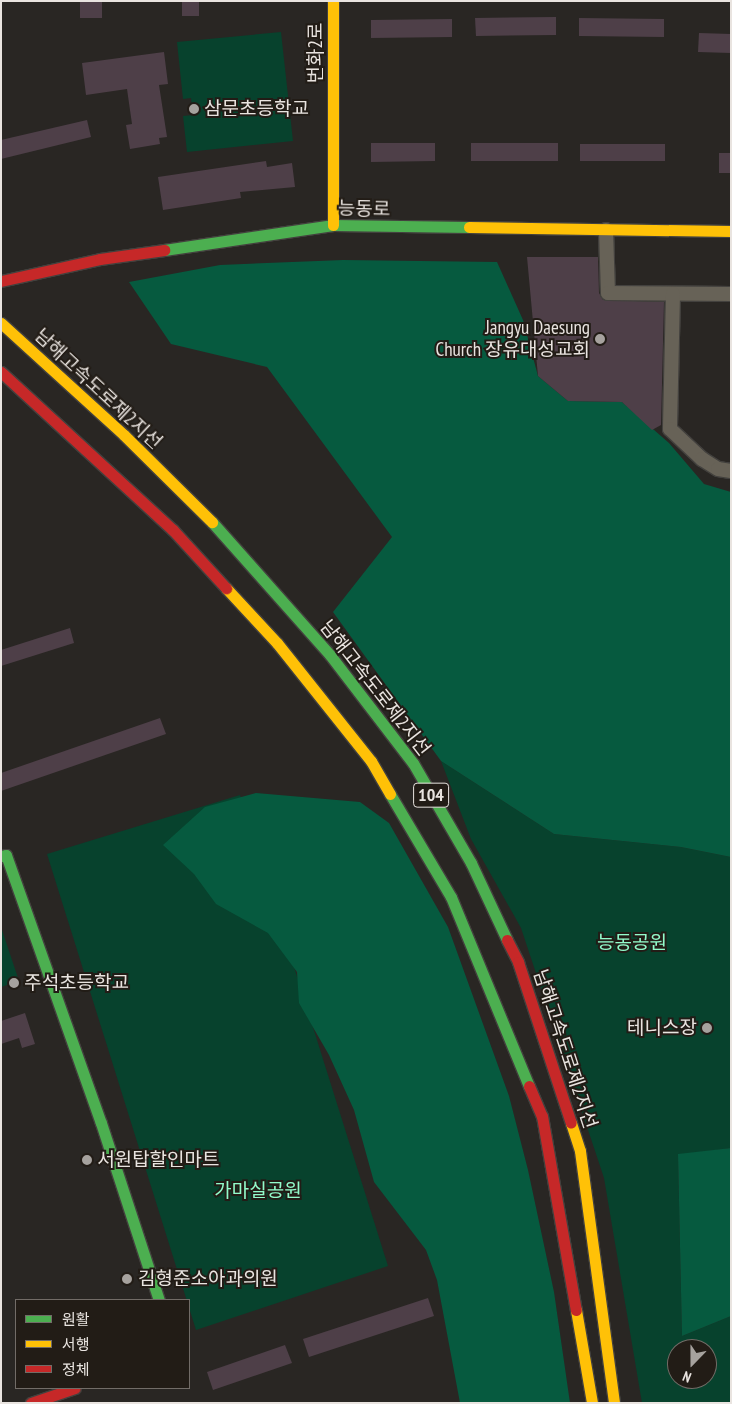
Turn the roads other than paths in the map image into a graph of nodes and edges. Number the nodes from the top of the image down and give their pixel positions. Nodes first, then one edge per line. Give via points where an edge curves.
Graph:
1 (333, 1) edge
2 (333, 225) junction
3 (606, 230) junction
4 (731, 232) edge
5 (1, 281) edge
6 (672, 294) junction
7 (731, 294) edge
8 (1, 324) edge
9 (1, 372) edge
10 (725, 470) edge
11 (1, 856) edge
12 (159, 1299) edge
13 (72, 1389) edge
14 (31, 1403) edge
15 (592, 1403) edge
16 (614, 1403) edge

1 - 2 main road, 번화2로
2 - 3 main road, 능동로
2 - 5 main road, 능동로 via 100,259
3 - 4 main road, 능동로
3 - 6 street via 608,293
6 - 7 street
6 - 10 street via 670,429
8 - 16 main road, 남해고속도로제2지선 / 104 via 124,435 231,541 324,648 412,763 471,863 518,962 580,1151
9 - 15 main road, 104 via 173,530 277,643 371,762 451,897 542,1116
11 - 12 main road via 6,855
13 - 14 main road

